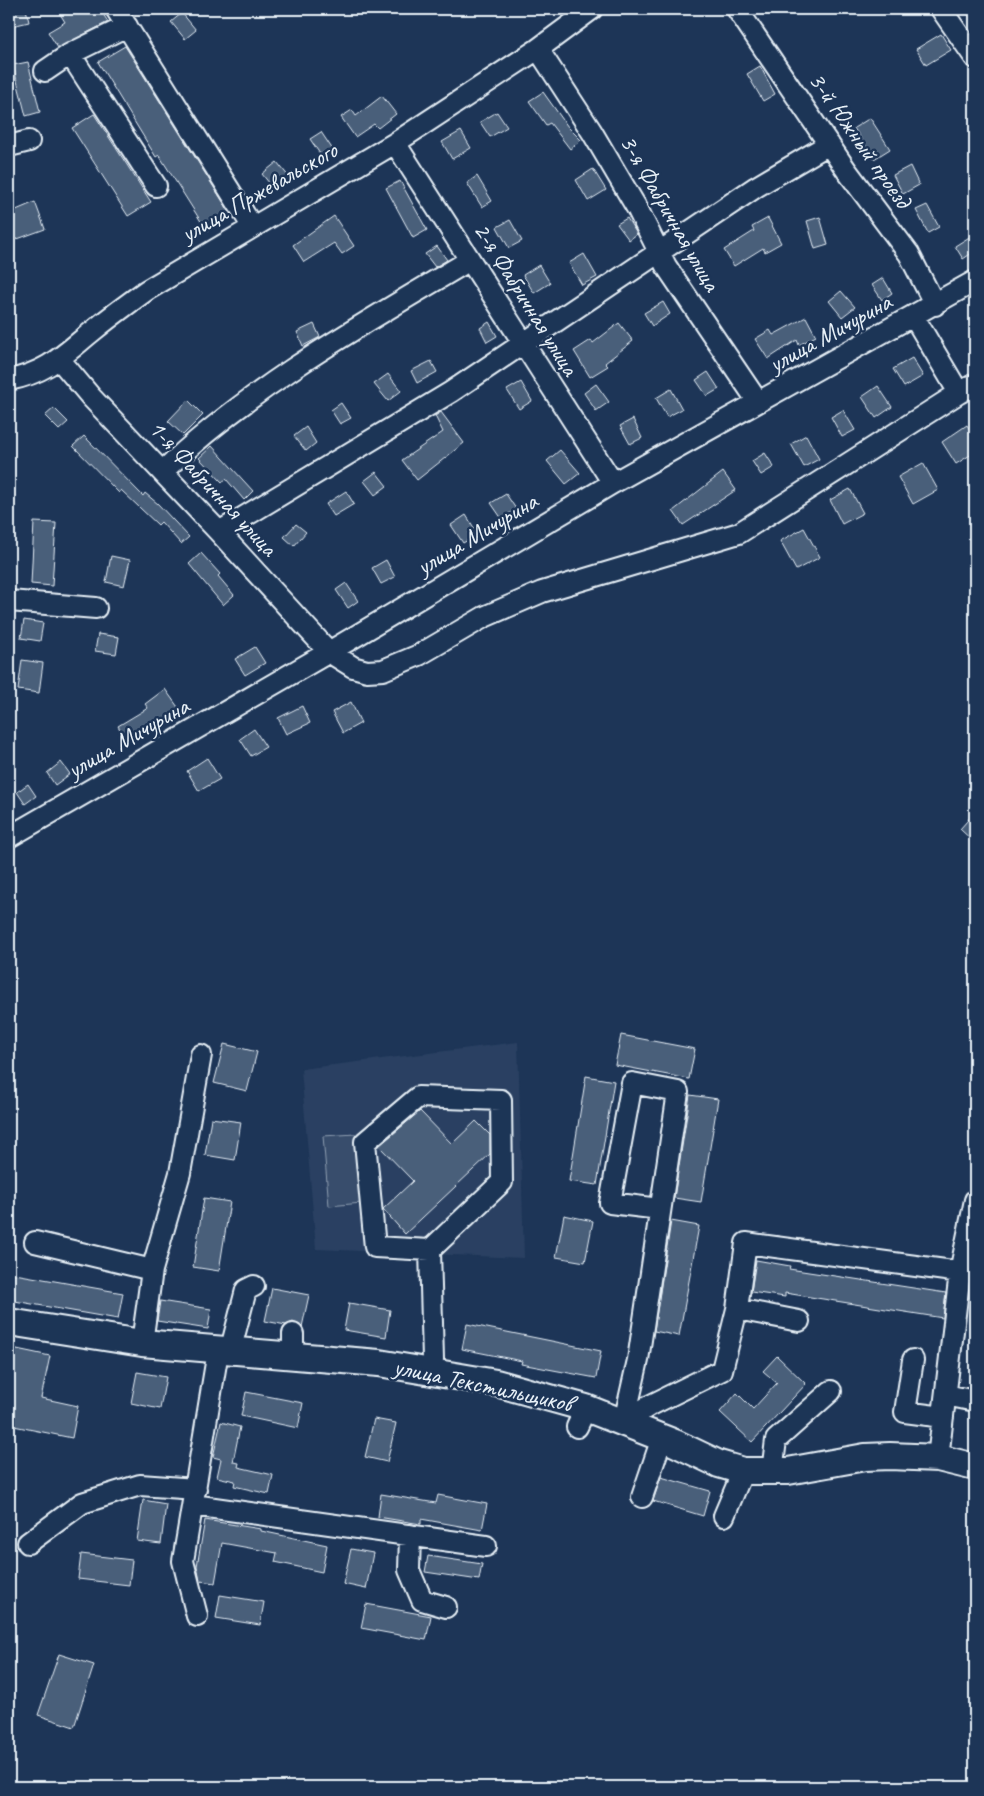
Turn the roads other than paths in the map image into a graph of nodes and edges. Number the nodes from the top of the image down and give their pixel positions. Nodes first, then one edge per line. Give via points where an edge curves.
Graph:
1 (737, 9) edge
2 (941, 9) edge
3 (587, 10) edge
4 (124, 15) edge
5 (538, 49) junction
6 (70, 54) junction
7 (975, 58) edge
8 (45, 71) dead end
9 (28, 141) dead end
10 (395, 143) junction
11 (829, 144) junction
12 (9, 146) edge
13 (156, 186) dead end
14 (252, 226) junction
15 (659, 253) junction
16 (470, 260) junction
17 (975, 281) edge
18 (935, 305) junction
19 (914, 317) junction
20 (522, 344) junction
21 (60, 360) junction
22 (9, 380) edge
23 (967, 389) edge
24 (758, 402) junction
25 (162, 472) junction
26 (613, 483) junction
27 (219, 532) junction
28 (9, 601) edge
29 (96, 608) dead end
30 (329, 652) junction
31 (9, 837) edge
32 (201, 1055) dead end
33 (975, 1200) edge
34 (660, 1209) junction
35 (35, 1242) dead end
36 (430, 1250) junction
37 (152, 1270) junction
38 (960, 1272) junction
39 (254, 1286) dead end
40 (737, 1309) junction
41 (9, 1322) edge
42 (799, 1322) dead end
43 (142, 1343) junction
44 (224, 1351) junction
45 (914, 1360) dead end
46 (431, 1371) junction
47 (831, 1391) dead end
48 (946, 1396) junction
49 (975, 1401) edge
50 (943, 1418) junction
51 (624, 1422) junction
52 (662, 1438) junction
53 (938, 1458) junction
54 (975, 1466) edge
55 (743, 1471) junction
56 (772, 1472) junction
57 (195, 1497) junction
58 (642, 1497) dead end
59 (724, 1516) dead end
60 (410, 1535) junction
61 (28, 1543) dead end
62 (486, 1546) dead end
63 (446, 1607) dead end
64 (197, 1616) dead end

1 - 11 street, 3-й Южный проезд
2 - 7 street
3 - 5 street, улица Пржевальского
4 - 6 street
4 - 14 street
5 - 10 street, улица Пржевальского
5 - 15 street, 3-я Фабричная улица via 592,132
6 - 8 street
6 - 13 street
9 - 12 street
10 - 14 street, улица Пржевальского
10 - 16 street, 2-я Фабричная улица
11 - 15 street via 756,187
11 - 18 street, 3-й Южный проезд via 909,254
14 - 21 street, улица Пржевальского via 147,290
15 - 20 street
15 - 24 street, 3-я Фабричная улица
16 - 20 street, 2-я Фабричная улица
16 - 25 street via 255,393
17 - 18 street, улица Мичурина
18 - 19 street, улица Мичурина
19 - 23 street
19 - 24 street, улица Мичурина
20 - 26 street, 2-я Фабричная улица
20 - 27 street via 437,400
21 - 22 street, улица Пржевальского via 37,372
21 - 25 street, 1-я Фабричная улица via 94,402
23 - 30 street, 1-я Фабричная улица via 739,533 542,592 489,614 431,649 383,670 360,670
24 - 26 street, улица Мичурина
25 - 27 street, 1-я Фабричная улица
26 - 30 street, улица Мичурина
27 - 30 street, 1-я Фабричная улица
28 - 29 street
30 - 31 street, улица Мичурина
32 - 37 street via 180,1173
33 - 38 street
34 - 34 street via 678,1092 632,1083 610,1203
34 - 51 street via 638,1360
35 - 37 street
36 - 36 street via 375,1246 365,1142 418,1098 502,1100 502,1182
36 - 46 street
37 - 43 street
38 - 40 street via 746,1243
38 - 48 street
39 - 44 street via 246,1290
40 - 42 street
40 - 51 street via 722,1370
41 - 43 main road, улица Текстильщиков
43 - 44 main road, улица Текстильщиков
44 - 46 main road, улица Текстильщиков via 293,1345
44 - 57 street
45 - 50 street via 905,1412
46 - 51 main road, улица Текстильщиков via 513,1387 581,1417
47 - 56 street via 776,1440
48 - 49 street
48 - 50 street
50 - 53 street
51 - 52 main road, улица Текстильщиков
52 - 55 main road, улица Текстильщиков via 719,1464
52 - 58 street
53 - 54 main road, улица Текстильщиков
53 - 56 main road, улица Текстильщиков via 864,1457
55 - 56 main road, улица Текстильщиков
55 - 59 street
57 - 60 street
57 - 61 street via 140,1485 82,1503
57 - 64 street via 183,1561
60 - 62 street
60 - 63 street via 409,1570 422,1600

